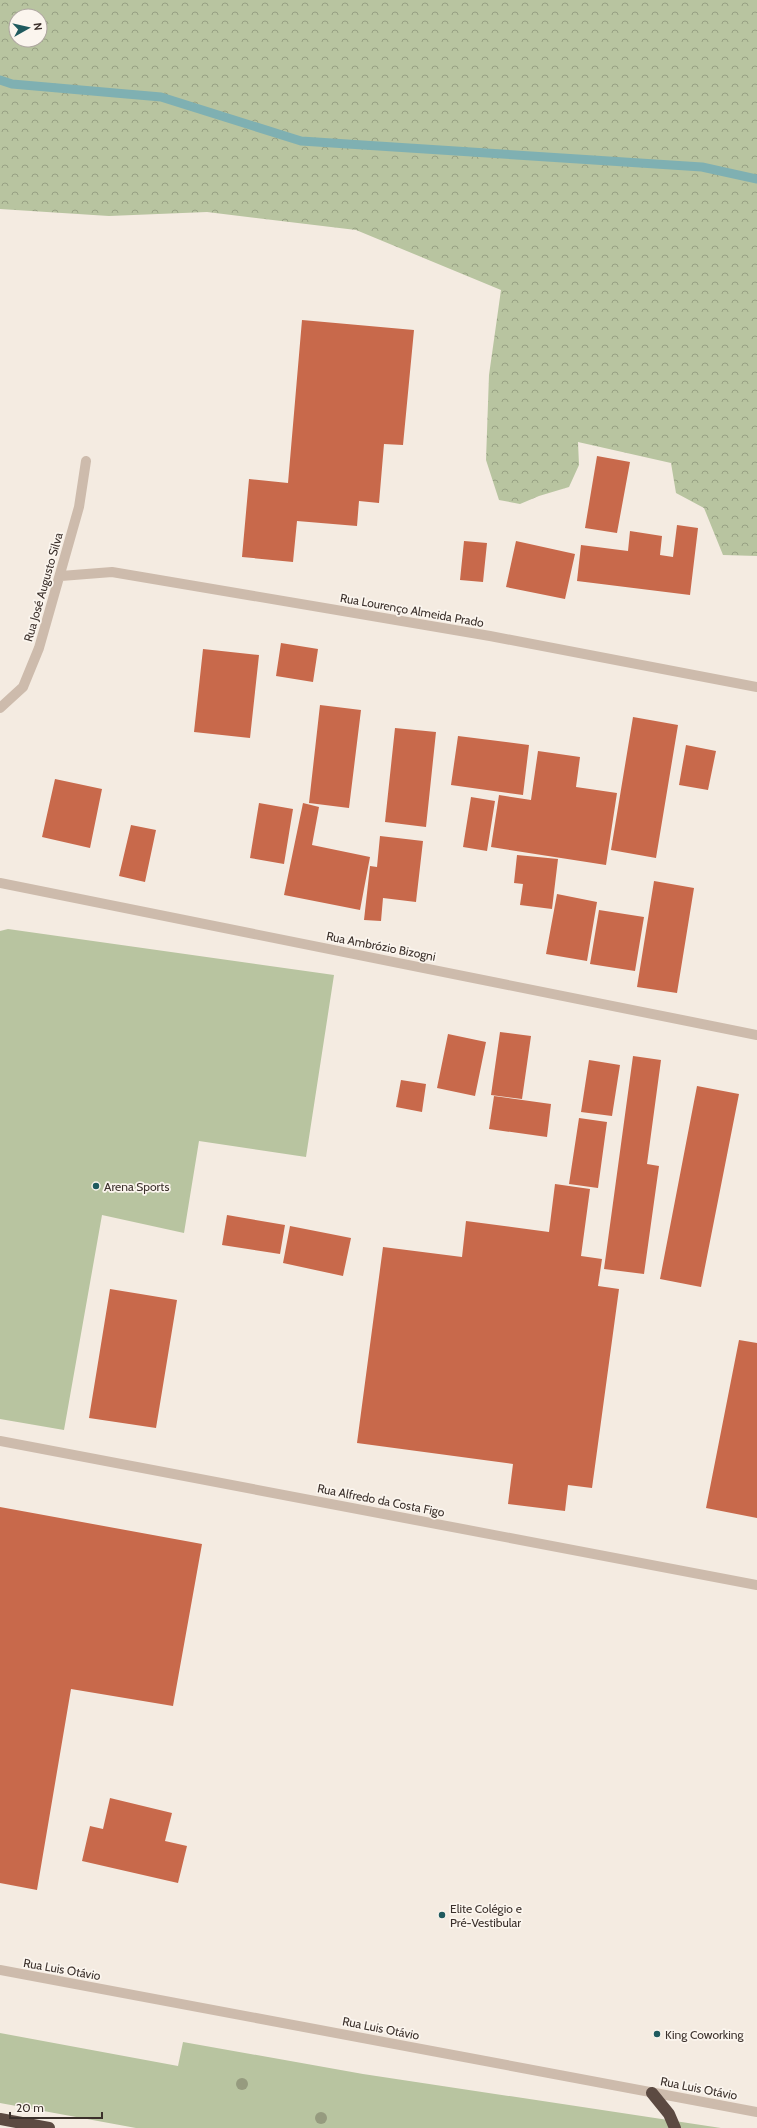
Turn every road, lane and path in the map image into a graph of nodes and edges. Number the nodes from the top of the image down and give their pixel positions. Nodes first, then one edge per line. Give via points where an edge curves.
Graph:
1 (86, 461) dead end
2 (61, 576) junction
3 (757, 687) edge
4 (0, 708) edge
5 (0, 883) edge
6 (757, 1035) edge
7 (0, 1441) edge
8 (757, 1585) edge
9 (0, 1970) edge
10 (652, 2093) junction
11 (757, 2112) edge
12 (0, 2119) edge
13 (49, 2128) edge
14 (675, 2128) edge

1 - 2 street, Rua José Augusto Silva via 79,507
2 - 3 street, Rua Lourenço Almeida Prado via 112,572 490,636
2 - 4 street, Rua José Augusto Silva via 39,648 23,687
5 - 6 street, Rua Ambrózio Bizogni
7 - 8 street, Rua Alfredo da Costa Figo
9 - 10 street, Rua Luis Otávio
10 - 11 street, Rua Luis Otávio
10 - 14 highway via 669,2114
12 - 13 highway

